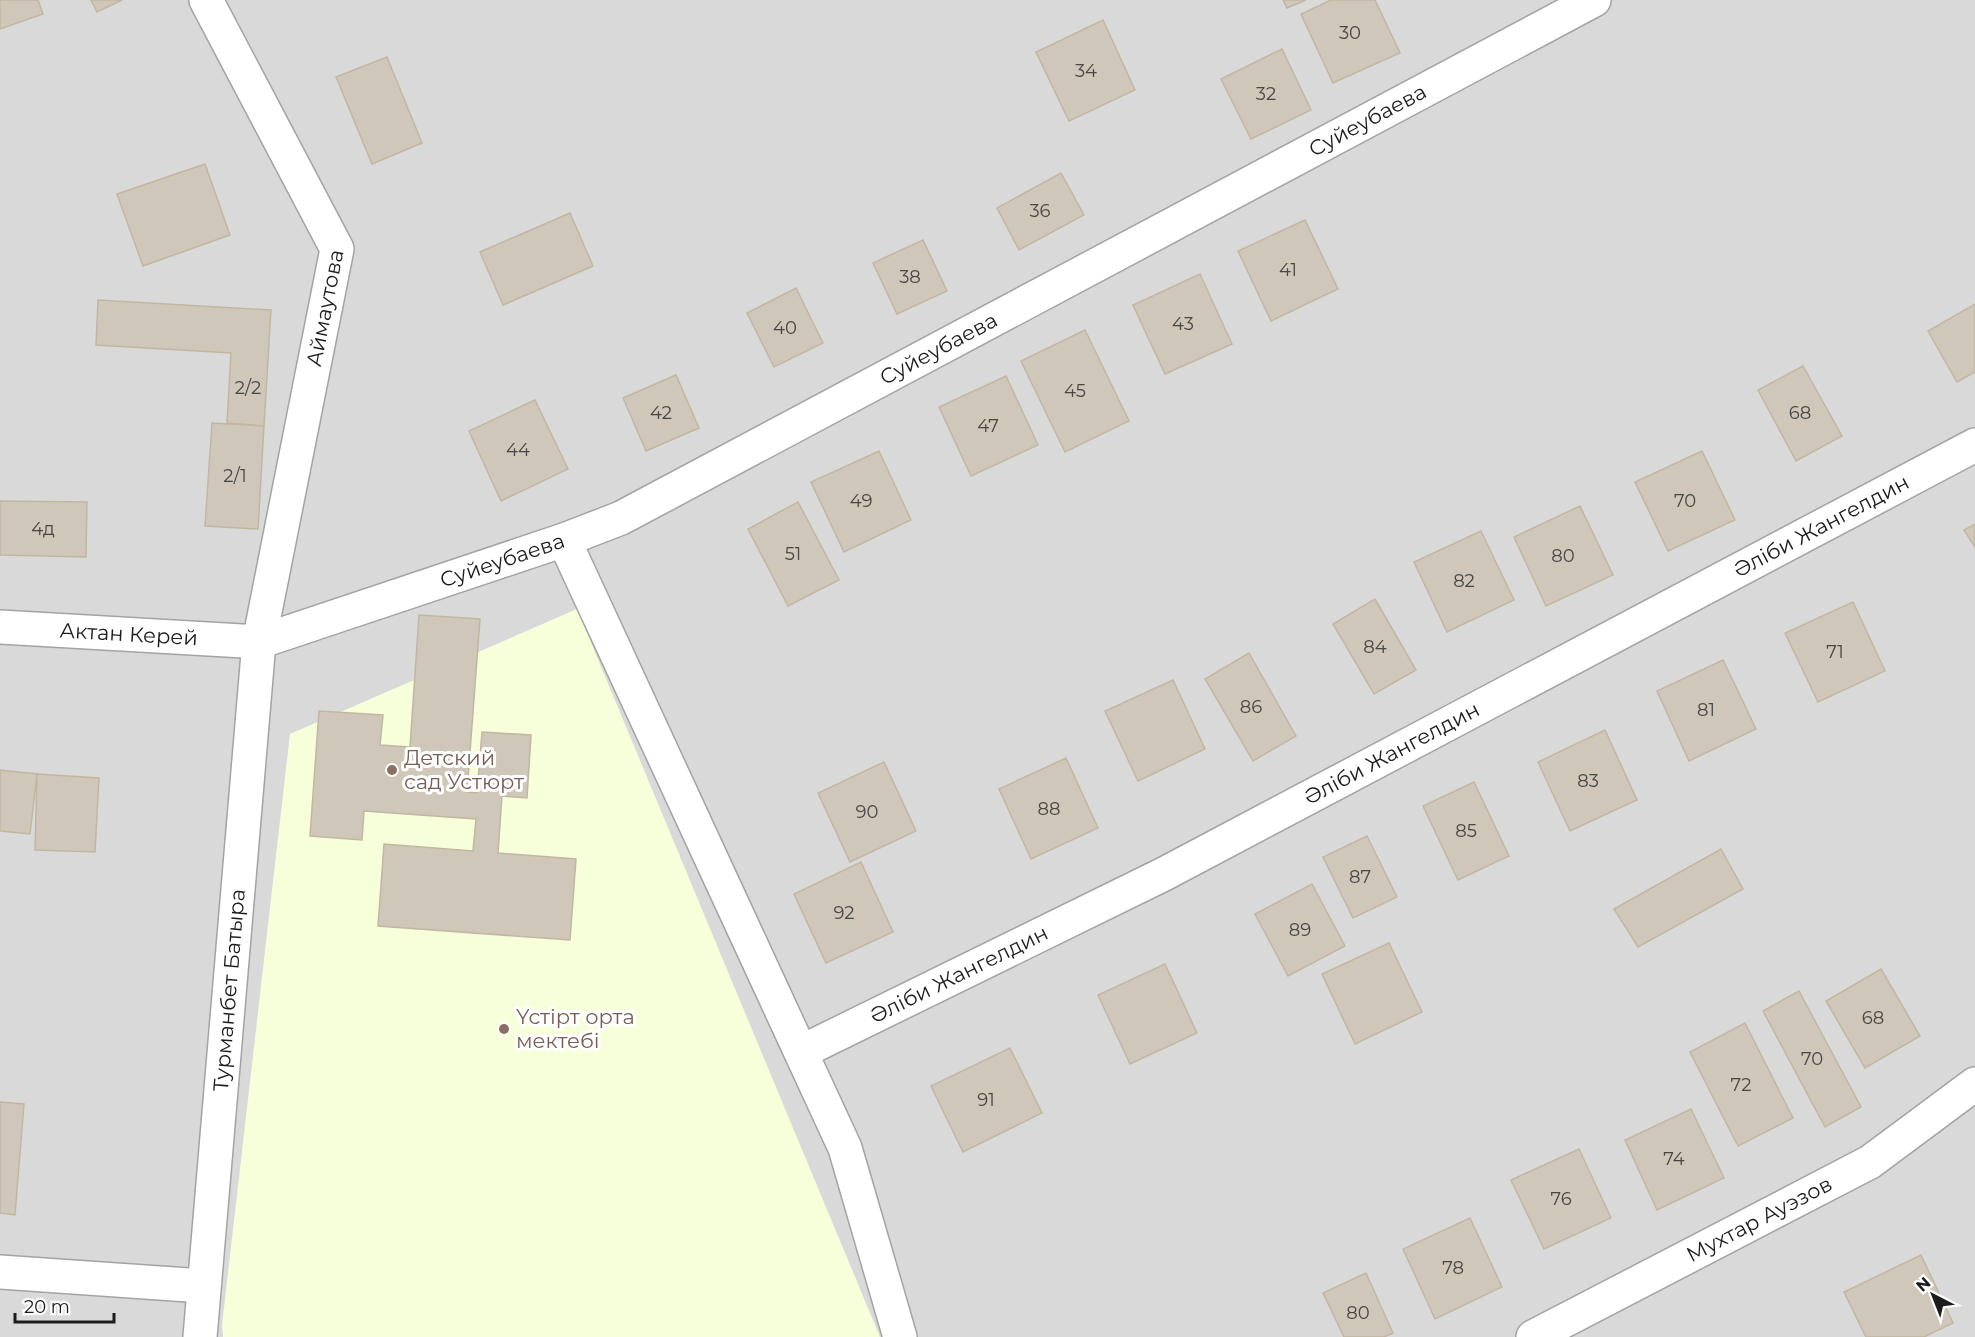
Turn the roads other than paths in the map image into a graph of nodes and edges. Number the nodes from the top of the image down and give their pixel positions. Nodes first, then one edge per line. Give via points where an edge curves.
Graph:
1 (206, 0) edge
2 (1594, 0) edge
3 (1975, 445) edge
4 (564, 540) junction
5 (0, 627) edge
6 (259, 642) junction
7 (801, 1052) junction
8 (1975, 1084) edge
9 (0, 1272) edge
10 (203, 1286) junction
11 (200, 1337) edge
12 (900, 1337) edge
13 (1533, 1337) edge

1 - 6 street, Аймаутова via 337,249
2 - 4 street, Суйеубаева via 632,513
3 - 7 street, Әліби Жангелдин via 1164,874
4 - 6 street, Суйеубаева
4 - 7 street
5 - 6 street, Актан Керей
6 - 10 street, Турманбет Батыра
7 - 12 street via 845,1148
8 - 13 street, Мухтар Ауэзов via 1870,1162
9 - 10 street
10 - 11 street, Турманбет Батыра

